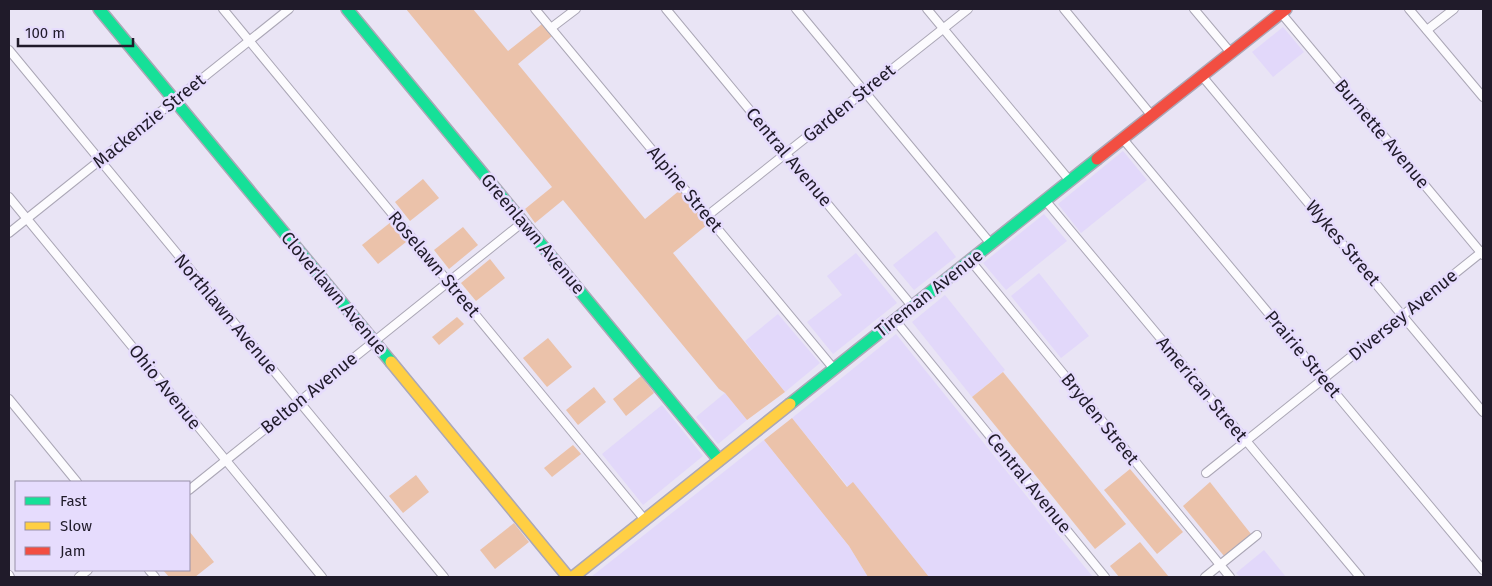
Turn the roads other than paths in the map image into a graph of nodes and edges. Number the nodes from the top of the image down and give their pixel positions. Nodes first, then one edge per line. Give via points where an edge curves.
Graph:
1 (99, 9) edge
2 (223, 9) edge
3 (289, 9) edge
4 (347, 9) edge
5 (535, 9) edge
6 (576, 9) edge
7 (666, 9) edge
8 (796, 9) edge
9 (927, 9) edge
10 (968, 9) edge
11 (1064, 9) edge
12 (1194, 9) edge
13 (1409, 9) edge
14 (1454, 9) edge
15 (1283, 11) edge
16 (551, 28) junction
17 (943, 28) junction
18 (1427, 30) junction
19 (249, 41) junction
20 (9, 50) edge
21 (1231, 53) junction
22 (1202, 76) junction
23 (865, 91) junction
24 (1483, 97) edge
25 (175, 100) junction
26 (1152, 116) junction
27 (1123, 138) junction
28 (786, 154) junction
29 (100, 160) junction
30 (1070, 181) junction
31 (9, 196) edge
32 (1045, 200) junction
33 (708, 216) junction
34 (27, 219) junction
35 (523, 222) junction
36 (9, 233) edge
37 (991, 244) junction
38 (1483, 253) edge
39 (970, 260) junction
40 (448, 282) junction
41 (912, 306) junction
42 (1403, 315) junction
43 (895, 320) junction
44 (374, 342) junction
45 (834, 369) junction
46 (1323, 378) junction
47 (9, 399) edge
48 (299, 401) junction
49 (1483, 412) edge
50 (1246, 440) junction
51 (226, 460) junction
52 (719, 460) junction
53 (1206, 473) dead end
54 (76, 481) edge
55 (190, 489) edge
56 (645, 520) junction
57 (1257, 535) dead end
58 (1220, 565) junction
59 (1483, 570) edge
60 (322, 577) edge
61 (444, 577) edge
62 (568, 577) edge
63 (572, 577) edge
64 (1105, 577) edge
65 (1205, 577) edge
66 (1230, 577) edge
67 (1360, 577) edge

1 - 25 street, Cloverlawn Avenue
2 - 19 street, Roselawn Street
3 - 19 street, Mackenzie Street
4 - 35 street, Greenlawn Avenue
5 - 16 street, Alpine Street
6 - 16 street
7 - 28 street, Central Avenue
8 - 23 street
9 - 17 street
10 - 17 street, Garden Street
11 - 26 street
12 - 21 street
13 - 18 street
14 - 18 street
15 - 21 street, Tireman Avenue
15 - 38 street, Burnette Avenue
16 - 33 street, Alpine Street
17 - 23 street, Garden Street
17 - 30 street
18 - 24 street
19 - 25 street, Mackenzie Street
19 - 40 street, Roselawn Street
20 - 29 street, Northlawn Avenue
21 - 22 street, Tireman Avenue
22 - 26 street, Tireman Avenue
22 - 42 street, Wykes Street
23 - 28 street, Garden Street
23 - 37 street
25 - 29 street, Mackenzie Street
25 - 44 street, Cloverlawn Avenue
26 - 27 street, Tireman Avenue
27 - 30 street, Tireman Avenue
27 - 46 street, Prairie Street
28 - 33 street, Garden Street
28 - 41 street, Central Avenue
29 - 34 street, Mackenzie Street
29 - 48 street, Northlawn Avenue
30 - 32 street, Tireman Avenue
31 - 34 street, Ohio Avenue
32 - 37 street, Tireman Avenue
32 - 50 street, American Street
33 - 45 street, Alpine Street
34 - 36 street, Mackenzie Street
34 - 51 street, Ohio Avenue
35 - 40 street, Belton Avenue
35 - 52 street, Greenlawn Avenue
37 - 39 street, Tireman Avenue
38 - 42 street, Diversey Avenue
39 - 41 street, Tireman Avenue
39 - 58 street, Bryden Street
40 - 44 street, Belton Avenue
40 - 56 street, Roselawn Street
41 - 43 street, Tireman Avenue
42 - 46 street, Diversey Avenue
42 - 49 street, Wykes Street
43 - 45 street, Tireman Avenue
43 - 64 street, Central Avenue
44 - 48 street, Belton Avenue
44 - 62 street, Cloverlawn Avenue
45 - 52 street, Tireman Avenue
46 - 50 street, Diversey Avenue
46 - 59 street, Prairie Street
47 - 54 street
48 - 51 street, Belton Avenue
48 - 61 street, Northlawn Avenue
50 - 53 street, Diversey Avenue
50 - 67 street, American Street
51 - 55 street, Belton Avenue
51 - 60 street, Ohio Avenue
52 - 56 street, Tireman Avenue
56 - 63 street, Tireman Avenue
57 - 58 street
58 - 65 street
58 - 66 street, Bryden Street

